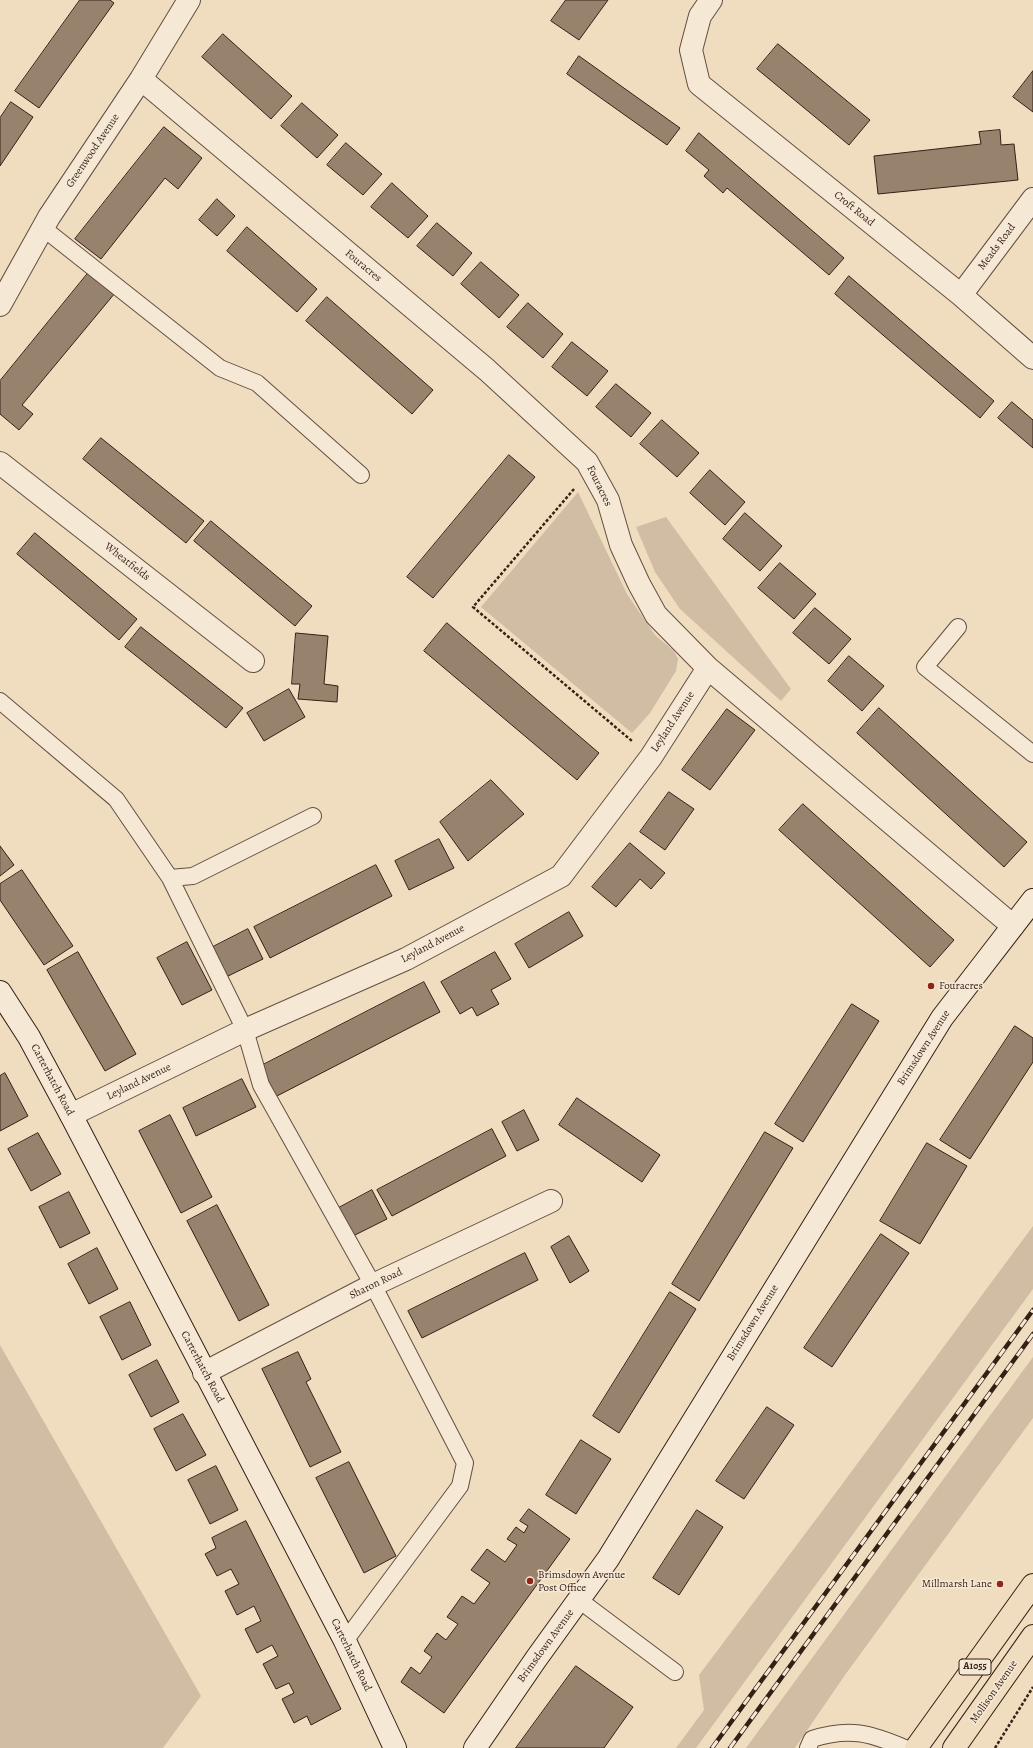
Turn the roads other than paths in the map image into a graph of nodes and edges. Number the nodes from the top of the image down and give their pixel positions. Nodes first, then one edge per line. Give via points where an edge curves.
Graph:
1 (189, 0) edge
2 (711, 0) edge
3 (141, 79) junction
4 (1033, 199) edge
5 (43, 228) junction
6 (961, 295) junction
7 (0, 305) edge
8 (1033, 358) edge
9 (0, 463) edge
10 (361, 475) dead end
11 (958, 627) dead end
12 (253, 661) dead end
13 (708, 668) junction
14 (0, 701) edge
15 (1033, 754) edge
16 (312, 816) dead end
17 (170, 878) junction
18 (1033, 900) edge
19 (1013, 926) junction
20 (0, 992) edge
21 (245, 1030) junction
22 (70, 1115) junction
23 (551, 1202) dead end
24 (373, 1285) junction
25 (204, 1373) junction
26 (1033, 1585) edge
27 (579, 1600) junction
28 (1033, 1636) edge
29 (345, 1641) junction
30 (675, 1672) dead end
31 (394, 1748) edge
32 (475, 1748) edge
33 (808, 1748) edge
34 (906, 1748) edge
35 (916, 1748) edge
36 (954, 1748) edge

1 - 3 street, Greenwood Avenue
2 - 6 street, Croft Road via 700,16 691,50 699,84
3 - 5 street, Greenwood Avenue
3 - 13 street, Fouracres via 487,370 587,462 608,500 621,545 656,614
4 - 6 street, Meads Road
5 - 7 street, Greenwood Avenue
5 - 10 lane via 220,368 257,383
6 - 8 street, Croft Road
9 - 12 street, Wheatfields
11 - 15 lane via 925,666
13 - 19 street, Fouracres
13 - 21 street, Leyland Avenue via 651,757 561,876 406,959
14 - 17 lane via 116,799
16 - 17 lane via 193,876
17 - 21 lane
18 - 19 street, Brimsdown Avenue
19 - 27 street, Brimsdown Avenue via 942,1018 608,1559
20 - 22 street, Carterhatch Road via 29,1037
21 - 22 street, Leyland Avenue
21 - 24 lane via 261,1085
22 - 25 street, Carterhatch Road
23 - 24 street, Sharon Road
24 - 25 street, Sharon Road
24 - 29 lane via 465,1463 460,1486
25 - 29 street, Carterhatch Road
26 - 35 main road, A1055
27 - 30 lane
27 - 32 street, Brimsdown Avenue
28 - 36 main road, Mollison Avenue / A1055
29 - 31 street, Carterhatch Road
33 - 34 lane via 812,1739 831,1733 860,1732

